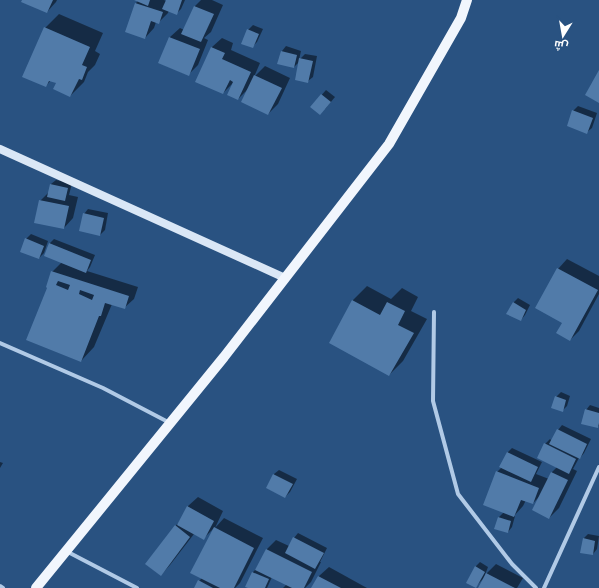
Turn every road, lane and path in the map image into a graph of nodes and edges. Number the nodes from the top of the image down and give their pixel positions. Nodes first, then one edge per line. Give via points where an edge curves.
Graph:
1 (467, 0) edge
2 (0, 149) edge
3 (285, 278) junction
4 (434, 312) dead end
5 (0, 343) edge
6 (170, 423) junction
7 (599, 467) edge
8 (66, 551) junction
9 (0, 586) edge
10 (3, 588) edge
11 (36, 588) edge
12 (137, 588) edge
13 (536, 588) edge
14 (544, 588) edge

1 - 3 main road via 461,18 389,144
2 - 3 street
3 - 6 main road
4 - 13 street via 434,401 458,494 512,564
5 - 6 street via 103,388
6 - 8 main road
7 - 14 street
8 - 11 main road
8 - 12 street
9 - 10 street

